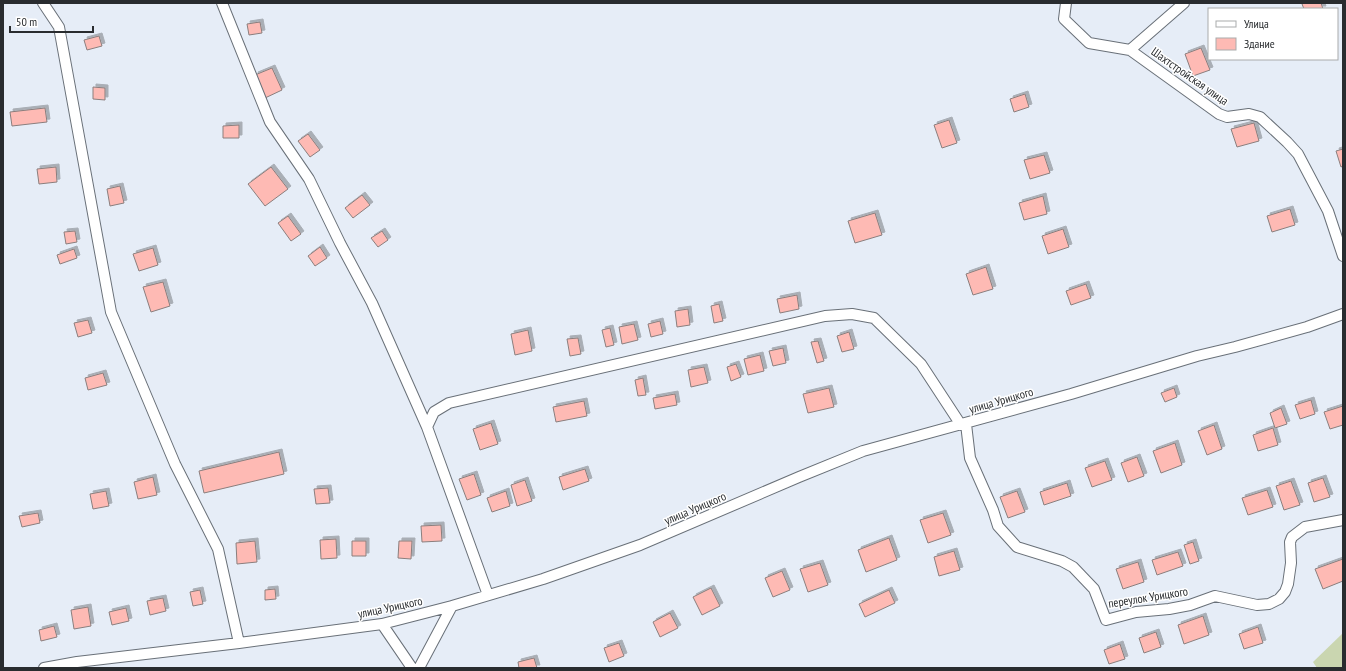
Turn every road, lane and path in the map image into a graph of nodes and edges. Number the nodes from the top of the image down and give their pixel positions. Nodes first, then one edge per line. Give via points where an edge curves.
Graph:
1 (43, 3) edge
2 (222, 3) edge
3 (1066, 3) edge
4 (1184, 3) edge
5 (1130, 50) junction
6 (1343, 256) edge
7 (1343, 314) edge
8 (964, 424) junction
9 (427, 426) junction
10 (1343, 520) edge
11 (488, 595) junction
12 (452, 606) junction
13 (382, 624) junction
14 (239, 643) junction
15 (44, 668) edge
16 (412, 668) edge
17 (419, 668) edge

1 - 14 street via 59,27 111,312 175,464 218,549
2 - 9 street via 270,122 309,179 372,303
3 - 5 street, Шахтстройская улица via 1064,19 1089,42
4 - 5 street
5 - 6 street, Шахтстройская улица via 1219,114 1228,117 1250,114 1260,117 1287,142 1298,154 1328,211
7 - 8 street, улица Урицкого via 1307,327 1197,356
8 - 9 street via 922,364 874,318 852,314 825,316 448,403 434,412
8 - 10 street, переулок Урицкого via 970,458 994,510 998,526 1017,547 1062,561 1073,568 1094,589 1106,620 1136,612 1190,605 1215,596 1257,605 1269,604 1279,599 1288,584 1292,537 1305,527
8 - 11 street, улица Урицкого via 864,451 640,545
9 - 11 street
11 - 12 street, улица Урицкого
12 - 13 street, улица Урицкого
12 - 17 street
13 - 14 street, улица Урицкого
13 - 16 street
14 - 15 street, улица Урицкого

